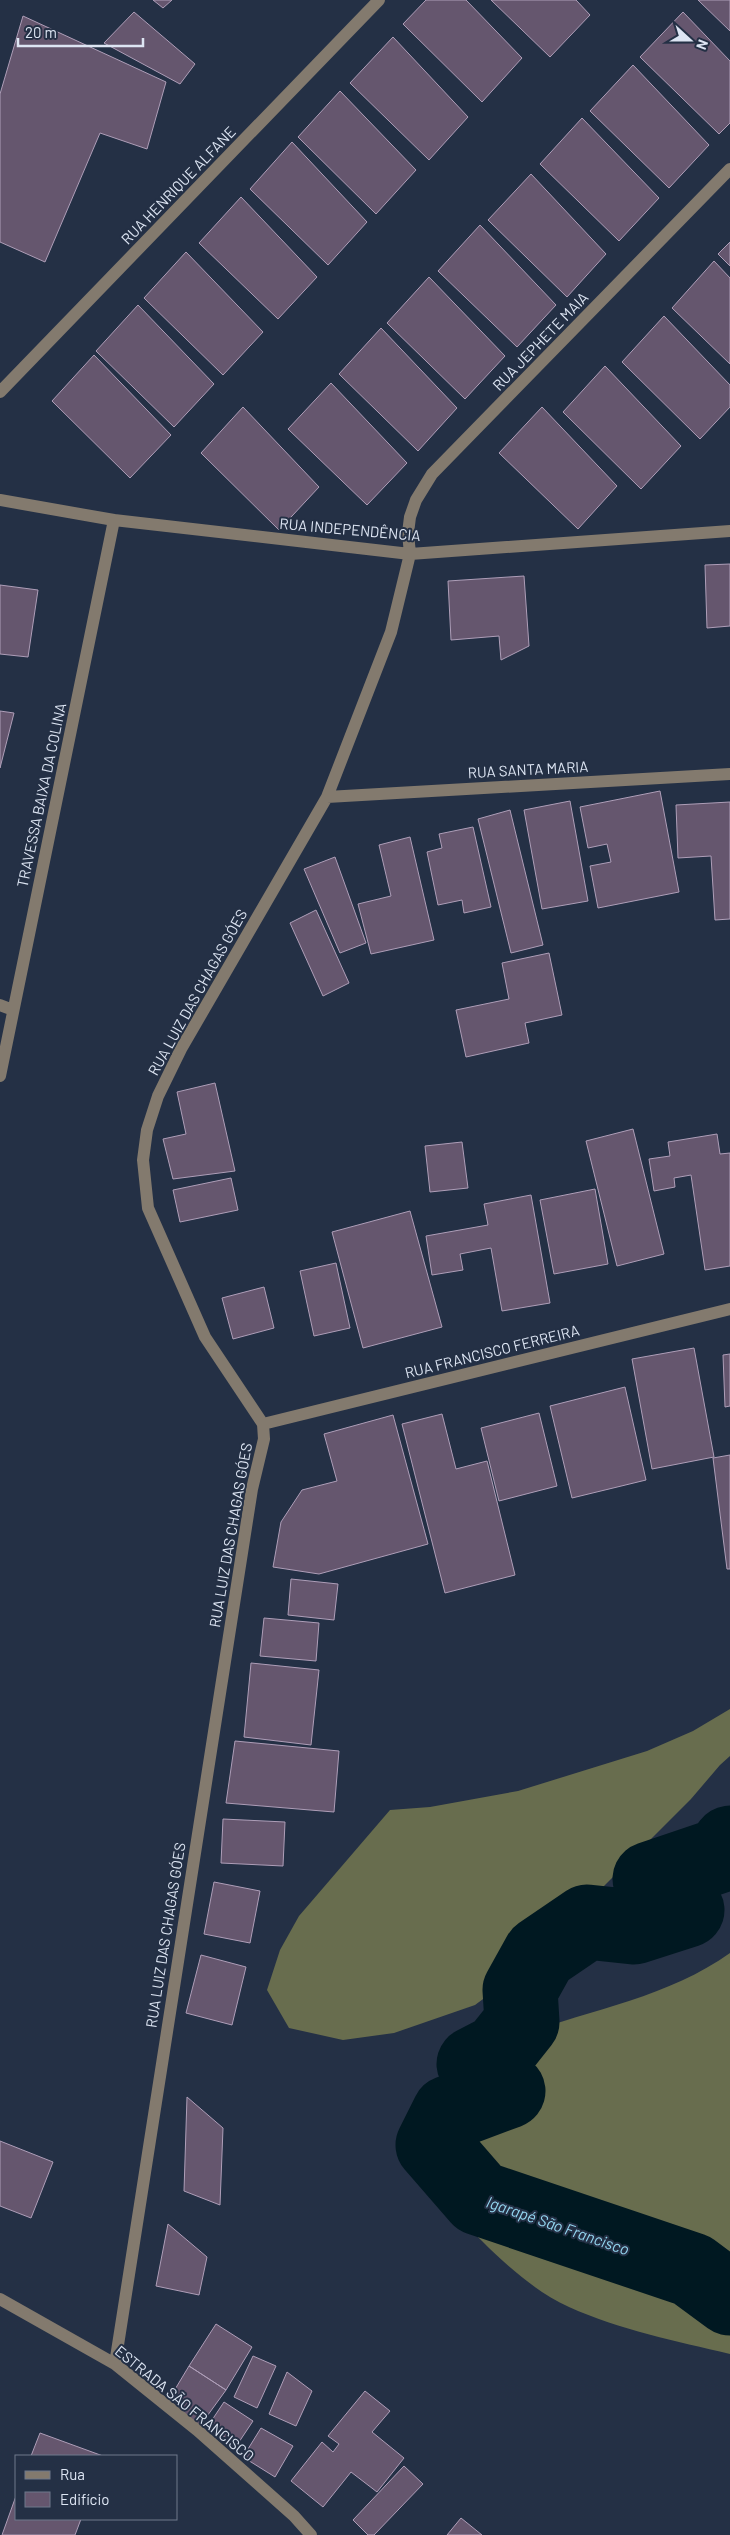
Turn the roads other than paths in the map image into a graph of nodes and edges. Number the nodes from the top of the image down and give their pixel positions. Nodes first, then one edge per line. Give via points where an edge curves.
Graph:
1 (379, 0) edge
2 (730, 168) edge
3 (0, 392) edge
4 (0, 500) edge
5 (114, 520) junction
6 (730, 531) edge
7 (410, 554) junction
8 (730, 774) edge
9 (327, 796) junction
10 (0, 1005) edge
11 (13, 1010) junction
12 (0, 1076) edge
13 (730, 1309) edge
14 (263, 1424) junction
15 (0, 2298) edge
16 (114, 2364) junction
17 (311, 2535) edge

1 - 3 street, RUA HENRIQUE ALFANE
2 - 7 street, RUA JEPHETE MAIA via 432,474 410,517
4 - 5 street, RUA INDEPENDÊNCIA
5 - 7 street, RUA INDEPENDÊNCIA
5 - 11 street, TRAVESSA BAIXA DA COLINA
6 - 7 street, RUA INDEPENDÊNCIA
7 - 9 street, RUA LUIZ DAS CHAGAS GÓES via 391,632
8 - 9 street, RUA SANTA MARIA
9 - 14 street, RUA LUIZ DAS CHAGAS GÓES via 181,1048 158,1096 147,1130 143,1160 148,1208 205,1337
10 - 11 street
11 - 12 street, TRAVESSA BAIXA DA COLINA
13 - 14 street, RUA FRANCISCO FERREIRA
14 - 16 street, RUA LUIZ DAS CHAGAS GÓES via 264,1439 252,1489
15 - 16 street, ESTRADA SÃO FRANCISCO
16 - 17 street, ESTRADA SÃO FRANCISCO via 197,2430

